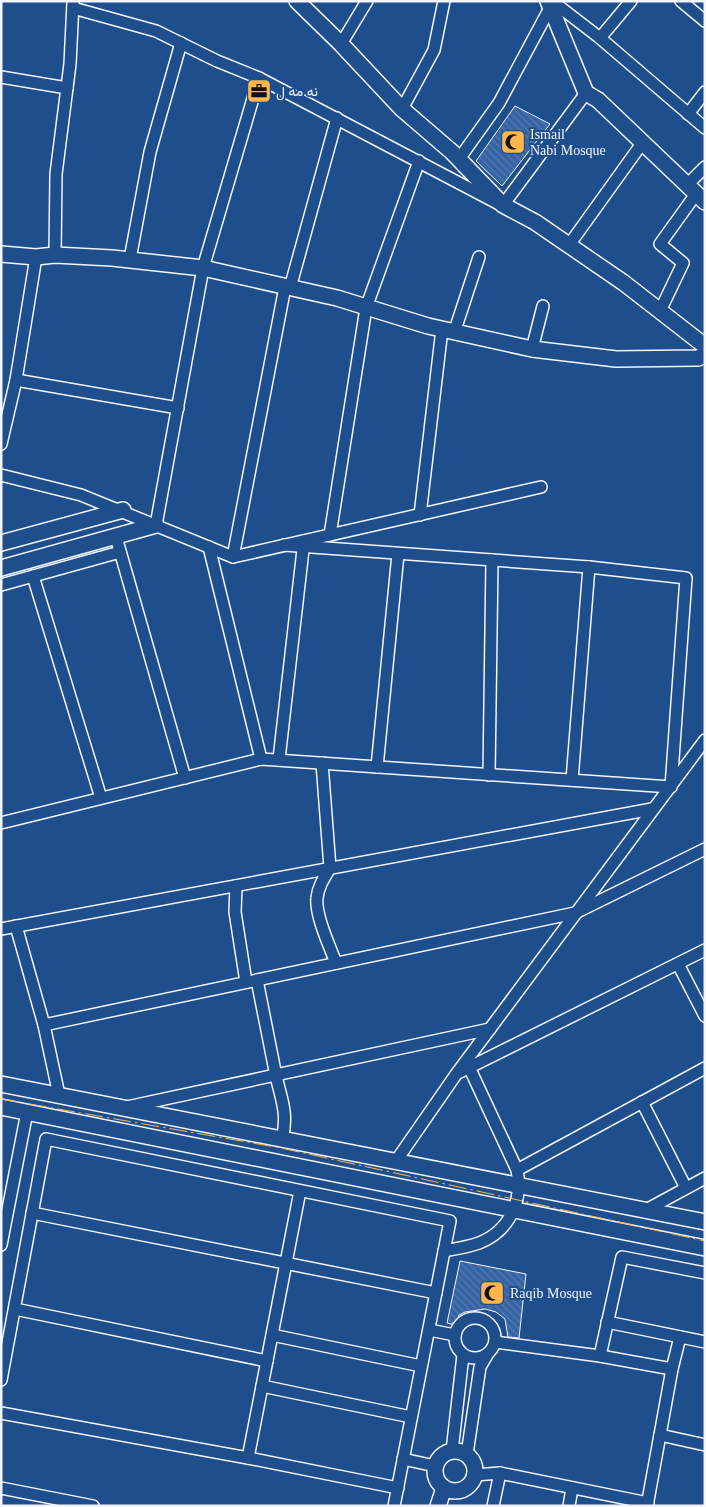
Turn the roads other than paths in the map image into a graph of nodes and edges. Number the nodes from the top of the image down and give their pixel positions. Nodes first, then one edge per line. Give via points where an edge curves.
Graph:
1 (297, 1) edge
2 (367, 1) edge
3 (444, 1) edge
4 (631, 1) edge
5 (681, 1) edge
6 (550, 3) edge
7 (73, 5) edge
8 (705, 21) edge
9 (600, 38) junction
10 (181, 43) junction
11 (341, 44) junction
12 (1, 77) edge
13 (259, 78) junction
14 (67, 88) junction
15 (705, 92) edge
16 (586, 93) junction
17 (402, 109) junction
18 (688, 114) junction
19 (337, 118) junction
20 (705, 128) edge
21 (642, 142) junction
22 (460, 159) junction
23 (418, 161) junction
24 (705, 167) edge
25 (696, 193) edge
26 (507, 208) junction
27 (569, 245) junction
28 (1, 254) edge
29 (56, 255) junction
30 (36, 257) junction
31 (479, 257) dead end
32 (130, 260) junction
33 (203, 268) junction
34 (287, 288) junction
35 (543, 306) dead end
36 (366, 308) junction
37 (660, 312) junction
38 (448, 331) junction
39 (705, 346) edge
40 (532, 349) junction
41 (705, 355) edge
42 (16, 380) junction
43 (178, 408) junction
44 (1, 444) edge
45 (1, 476) edge
46 (542, 487) dead end
47 (123, 510) junction
48 (420, 515) junction
49 (156, 525) junction
50 (330, 535) junction
51 (116, 537) junction
52 (1, 543) edge
53 (304, 544) junction
54 (209, 547) junction
55 (120, 552) junction
56 (398, 554) junction
57 (234, 557) junction
58 (492, 560) junction
59 (589, 567) junction
60 (1, 568) edge
61 (33, 576) junction
62 (1, 585) edge
63 (705, 740) edge
64 (261, 759) junction
65 (278, 759) junction
66 (322, 763) junction
67 (377, 767) junction
68 (489, 775) junction
69 (185, 778) junction
70 (572, 780) junction
71 (671, 786) junction
72 (101, 798) junction
73 (652, 809) junction
74 (1, 823) edge
75 (705, 850) edge
76 (330, 868) junction
77 (236, 886) junction
78 (575, 913) junction
79 (16, 926) junction
80 (1, 929) edge
81 (705, 950) edge
82 (336, 963) junction
83 (678, 964) junction
84 (252, 981) junction
85 (705, 1016) edge
86 (44, 1025) junction
87 (490, 1029) junction
88 (469, 1067) junction
89 (705, 1068) edge
90 (458, 1073) junction
91 (276, 1075) junction
92 (1, 1084) edge
93 (60, 1095) junction
94 (642, 1102) junction
95 (1, 1107) edge
96 (123, 1108) junction
97 (27, 1112) junction
98 (282, 1139) junction
99 (396, 1161) junction
100 (517, 1170) junction
101 (705, 1178) edge
102 (520, 1186) junction
103 (686, 1188) junction
104 (300, 1191) junction
105 (515, 1210) junction
106 (646, 1210) junction
107 (32, 1213) junction
108 (705, 1222) edge
109 (1, 1245) edge
110 (705, 1248) edge
111 (444, 1251) junction
112 (286, 1262) junction
113 (705, 1273) edge
114 (436, 1293) junction
115 (14, 1309) junction
116 (607, 1322) junction
117 (429, 1330) junction
118 (455, 1334) junction
119 (272, 1335) junction
120 (680, 1337) junction
121 (496, 1342) junction
122 (705, 1342) edge
123 (463, 1355) junction
124 (487, 1355) junction
125 (600, 1356) junction
126 (267, 1361) junction
127 (422, 1366) junction
128 (672, 1369) junction
129 (1, 1380) edge
130 (262, 1386) junction
131 (1, 1413) edge
132 (411, 1417) junction
133 (660, 1435) junction
134 (705, 1445) edge
135 (452, 1451) junction
136 (467, 1454) junction
137 (248, 1458) junction
138 (403, 1459) junction
139 (435, 1466) junction
140 (500, 1473) junction
141 (475, 1476) junction
142 (1, 1488) edge
143 (398, 1488) junction
144 (444, 1488) junction
145 (466, 1488) junction
146 (572, 1488) junction
147 (648, 1504) edge
148 (93, 1506) edge
149 (394, 1506) edge
150 (438, 1506) edge
151 (456, 1506) edge
152 (494, 1506) edge
153 (569, 1506) edge

1 - 11 street
2 - 11 street
3 - 17 street via 434,50
4 - 9 street
5 - 8 street
6 - 9 street
6 - 16 street
6 - 22 street via 499,103
7 - 10 street via 156,31
7 - 14 street
9 - 18 street
10 - 13 street
10 - 32 street via 150,152
11 - 17 street
12 - 14 street
13 - 19 street
13 - 33 street
14 - 29 street via 56,174
15 - 18 street
16 - 21 street via 598,100
16 - 26 street
17 - 22 street
18 - 20 street
19 - 23 street
19 - 34 street
21 - 25 street
21 - 27 street
22 - 26 street
23 - 26 street
23 - 36 street
24 - 25 street
25 - 37 street via 660,244 683,263
26 - 27 street
27 - 37 street
28 - 30 street
29 - 30 street
29 - 32 street
30 - 42 street
31 - 38 street
32 - 33 street
33 - 34 street
33 - 43 street
34 - 36 street via 337,298
34 - 57 street
35 - 40 street
36 - 38 street
36 - 50 street
37 - 39 street
38 - 40 street
38 - 48 street
40 - 41 street via 616,359 698,358
42 - 43 street
42 - 44 street
43 - 49 street
45 - 47 street via 81,495
46 - 48 street
47 - 49 street
47 - 52 street
48 - 50 street
49 - 51 street
49 - 54 street
50 - 53 street
51 - 55 street
51 - 60 street
53 - 56 street
53 - 57 street
53 - 65 street
54 - 57 street
54 - 64 street
55 - 61 street
55 - 69 street
56 - 58 street
56 - 67 street
58 - 59 street
58 - 68 street
59 - 70 street
59 - 71 street via 686,578
61 - 62 street
61 - 72 street
63 - 71 street
64 - 65 street
64 - 69 street
65 - 66 street
66 - 67 street
66 - 76 street
67 - 68 street
68 - 70 street
69 - 72 street
70 - 71 street
71 - 73 street
72 - 74 street
73 - 76 street
73 - 78 street
75 - 78 street
76 - 77 street
76 - 82 street via 317,899
77 - 79 street
77 - 84 street via 236,921
78 - 82 street
78 - 87 street
79 - 80 street
79 - 86 street
81 - 83 street
82 - 84 street
83 - 85 street
83 - 88 street
84 - 86 street
84 - 91 street
86 - 93 street
87 - 90 street
87 - 91 street
88 - 90 street
88 - 100 street
89 - 94 street
90 - 99 street
91 - 96 street
91 - 98 street via 286,1123
92 - 93 street
93 - 96 street
94 - 100 street
94 - 103 street
95 - 97 street
96 - 98 street
97 - 105 street
97 - 109 street
98 - 99 street
99 - 102 street
100 - 102 street
101 - 103 street
102 - 105 street
102 - 106 street
103 - 106 street
104 - 107 street via 46,1140
104 - 111 street via 450,1221
104 - 112 street
105 - 110 street
105 - 111 street via 501,1229 480,1242
106 - 108 street
107 - 112 street
107 - 115 street
111 - 114 street
112 - 114 street
112 - 119 street
113 - 116 street via 622,1257
114 - 117 street
115 - 126 street
115 - 129 street
116 - 120 street
116 - 125 street
117 - 118 street
117 - 127 street
118 - 121 street via 464,1321 479,1318 492,1326
118 - 123 street via 455,1342
119 - 126 street
119 - 127 street
120 - 122 street
120 - 128 street
121 - 124 street
121 - 125 street
123 - 124 street via 472,1358
123 - 135 street
124 - 136 street via 480,1367
125 - 128 street
126 - 130 street
127 - 132 street
128 - 133 street
130 - 132 street
130 - 137 street
131 - 137 street
132 - 138 street
133 - 134 street
133 - 147 street
135 - 136 street
135 - 139 street via 438,1459
136 - 141 street via 473,1460
137 - 143 street
138 - 139 street
138 - 143 street
139 - 144 street via 438,1482
140 - 141 street
140 - 146 street
140 - 152 street
141 - 145 street
142 - 148 street
143 - 149 street
144 - 145 street via 459,1491
144 - 150 street
145 - 151 street
146 - 147 street
146 - 153 street

